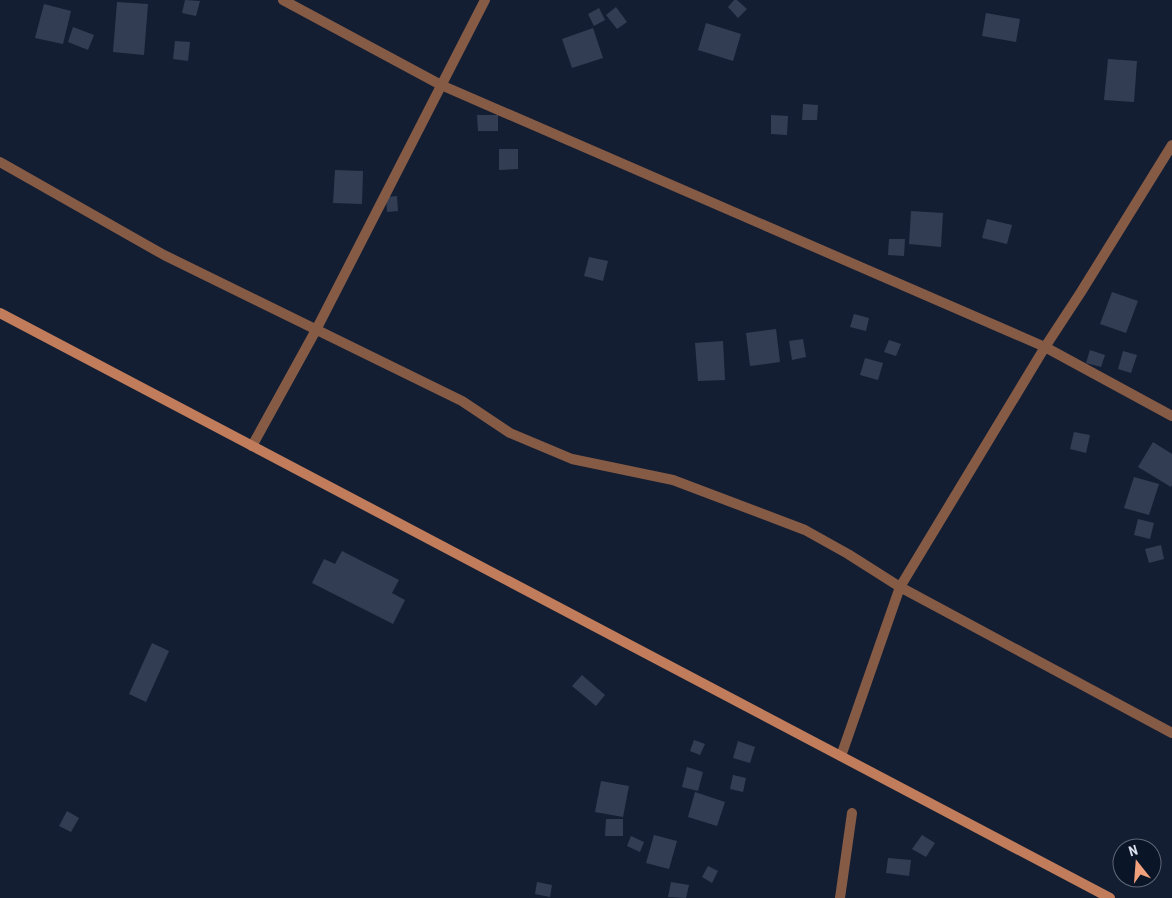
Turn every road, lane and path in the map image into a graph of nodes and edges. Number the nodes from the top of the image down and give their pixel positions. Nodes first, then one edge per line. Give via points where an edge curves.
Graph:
1 (283, 0) edge
2 (485, 0) edge
3 (442, 85) junction
4 (1172, 145) edge
5 (0, 162) edge
6 (0, 313) edge
7 (316, 330) junction
8 (1045, 347) junction
9 (1172, 416) edge
10 (252, 446) junction
11 (900, 587) junction
12 (1172, 733) edge
13 (841, 756) junction
14 (852, 813) dead end
15 (840, 898) edge
16 (1110, 898) edge

1 - 3 street
2 - 3 street
3 - 7 street
3 - 8 street
4 - 8 street
5 - 7 street via 164,255
6 - 10 main road
7 - 10 street
7 - 11 street via 462,401 510,433 572,459 674,480 805,530
8 - 9 street
8 - 11 street
10 - 13 main road
11 - 12 street
11 - 13 street
13 - 16 main road
14 - 15 street

